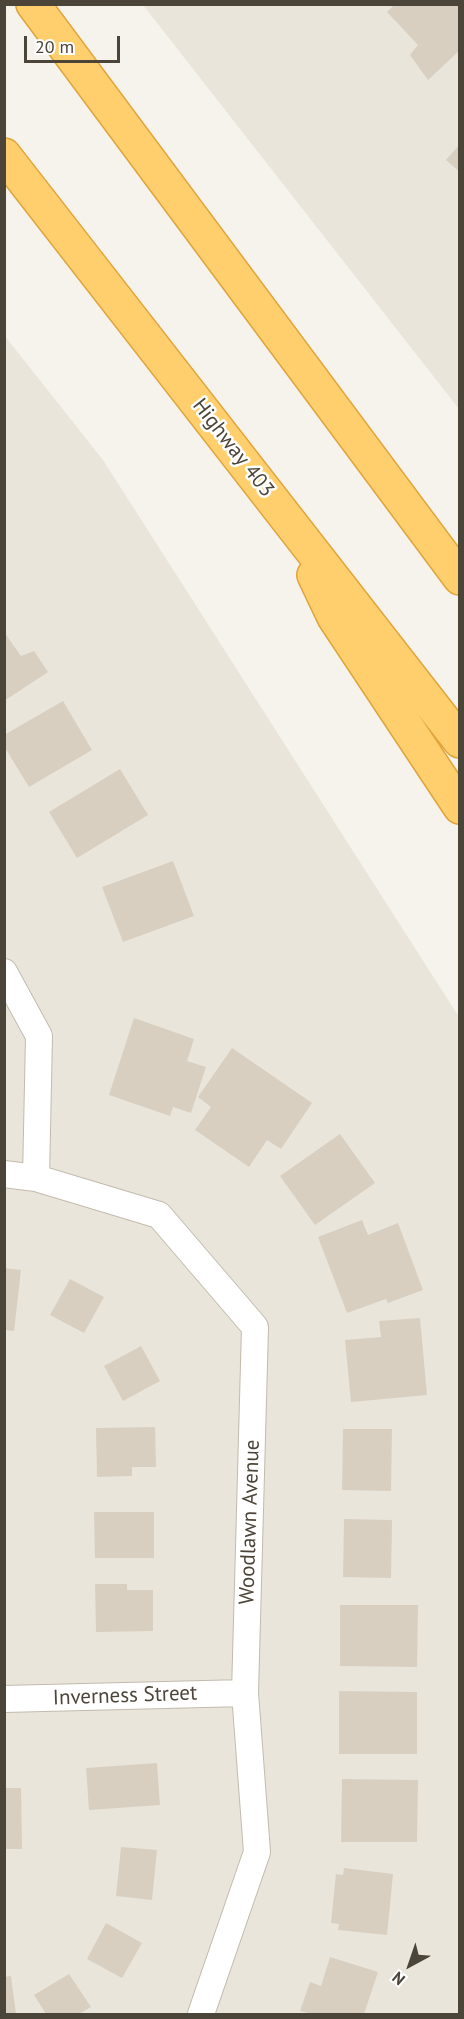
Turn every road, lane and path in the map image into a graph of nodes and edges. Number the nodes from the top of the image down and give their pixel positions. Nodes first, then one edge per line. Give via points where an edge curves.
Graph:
1 (33, 4) edge
2 (4, 155) edge
3 (288, 519) junction
4 (459, 578) edge
5 (459, 741) edge
6 (459, 807) edge
7 (4, 972) edge
8 (4, 1174) edge
9 (36, 1178) junction
10 (245, 1693) junction
11 (4, 1699) edge
12 (201, 2014) edge

1 - 4 highway
2 - 3 highway, Highway 403
3 - 5 highway, Highway 403
3 - 6 highway via 334,617
7 - 9 street via 39,1036
8 - 9 street, Woodlawn Avenue
9 - 10 street, Woodlawn Avenue via 159,1215 255,1327
10 - 11 street, Inverness Street
10 - 12 street, Woodlawn Avenue via 257,1852

